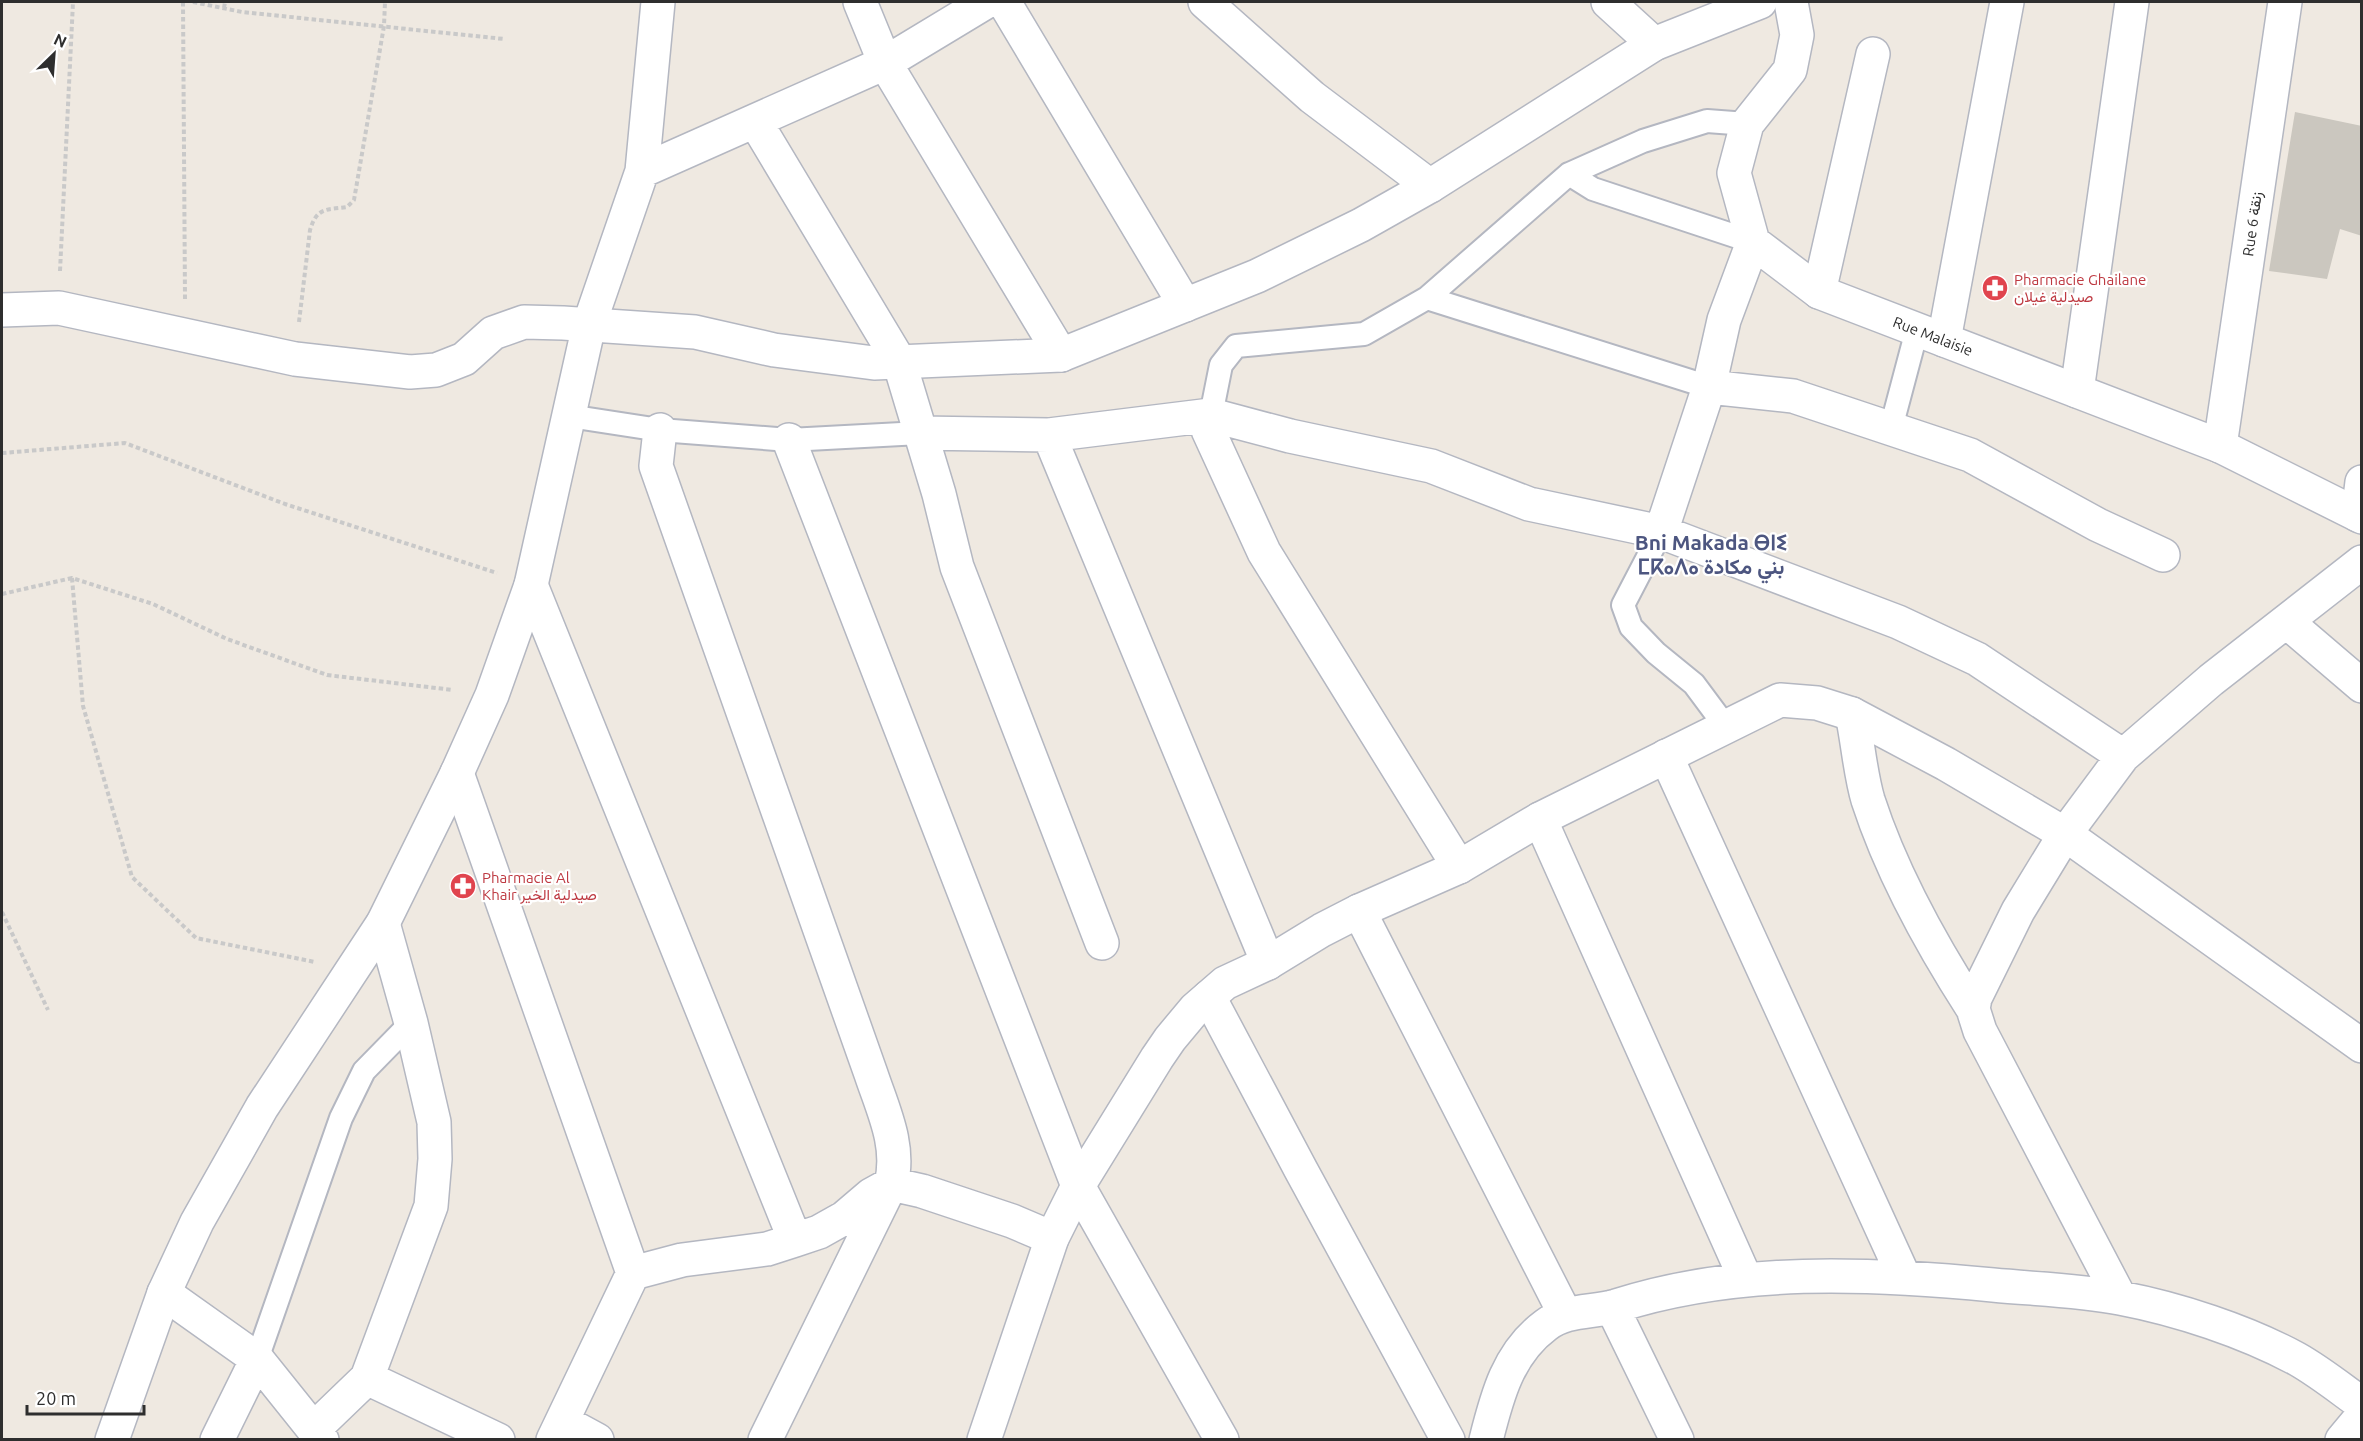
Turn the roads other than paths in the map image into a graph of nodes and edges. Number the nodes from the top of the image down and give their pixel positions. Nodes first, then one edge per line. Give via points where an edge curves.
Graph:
1 (658, 2) edge
2 (860, 2) edge
3 (986, 2) edge
4 (1004, 2) edge
5 (1205, 2) edge
6 (1608, 2) edge
7 (1760, 2) edge
8 (1791, 2) edge
9 (2007, 2) edge
10 (2132, 2) edge
11 (2285, 2) edge
12 (1726, 8) edge
13 (1654, 44) junction
14 (1874, 54) dead end
15 (885, 63) junction
16 (755, 121) junction
17 (1747, 124) junction
18 (642, 171) junction
19 (1569, 174) junction
20 (1430, 186) junction
21 (1753, 242) junction
22 (1819, 292) junction
23 (1427, 298) junction
24 (1185, 305) junction
25 (2, 310) edge
26 (589, 325) junction
27 (1930, 335) junction
28 (1061, 355) junction
29 (899, 361) junction
30 (1709, 387) junction
31 (2077, 391) junction
32 (1211, 415) junction
33 (569, 416) junction
34 (1892, 428) junction
35 (660, 430) junction
36 (920, 433) junction
37 (1049, 435) junction
38 (789, 440) junction
39 (2220, 446) junction
40 (2361, 482) edge
41 (2360, 516) edge
42 (1661, 532) junction
43 (2163, 555) dead end
44 (2361, 562) edge
45 (531, 585) junction
46 (2287, 622) junction
47 (2361, 686) edge
48 (1852, 714) junction
49 (1726, 727) junction
50 (1666, 756) junction
51 (2123, 756) junction
52 (457, 773) junction
53 (1540, 819) junction
54 (2065, 834) junction
55 (1459, 867) junction
56 (1359, 911) junction
57 (383, 923) junction
58 (1102, 943) dead end
59 (1268, 963) junction
60 (1209, 997) junction
61 (1973, 1009) junction
62 (411, 1023) junction
63 (2361, 1046) edge
64 (891, 1184) junction
65 (1078, 1186) junction
66 (1052, 1238) junction
67 (795, 1240) junction
68 (633, 1273) junction
69 (1904, 1277) junction
70 (1746, 1280) junction
71 (164, 1293) junction
72 (2120, 1298) junction
73 (1612, 1307) junction
74 (1565, 1314) junction
75 (258, 1359) junction
76 (367, 1378) junction
77 (2361, 1404) edge
78 (2361, 1416) edge
79 (557, 1430) edge
80 (319, 1434) edge
81 (112, 1440) edge
82 (217, 1440) edge
83 (498, 1440) edge
84 (597, 1440) edge
85 (765, 1440) edge
86 (984, 1440) edge
87 (1222, 1440) edge
88 (1448, 1440) edge
89 (1486, 1440) edge
90 (1677, 1440) edge
91 (2342, 1440) edge

1 - 18 street
2 - 15 street
3 - 15 street
4 - 24 street
5 - 20 street via 1312,97
6 - 13 street
7 - 12 street
8 - 17 street via 1797,35 1790,70
9 - 27 street
10 - 31 street
11 - 39 street, Rue 6 زنقة
12 - 13 street
13 - 20 street
14 - 22 street
15 - 16 street
15 - 28 street
16 - 18 street
16 - 29 street
17 - 19 lane via 1707,121 1643,141
17 - 21 street via 1734,173
18 - 26 street
19 - 21 lane via 1593,189
19 - 23 lane
20 - 24 street via 1257,276
21 - 22 street, Rue Malaisie
21 - 30 street via 1724,320
22 - 27 street, Rue Malaisie
23 - 30 lane
23 - 32 lane via 1364,334 1236,346 1221,365
24 - 28 street
25 - 26 street via 58,308 294,359 410,372 436,370 464,359 493,333 524,322
26 - 29 street via 695,332 821,357 874,363
26 - 33 street
27 - 31 street, Rue Malaisie
27 - 34 lane
28 - 29 street
29 - 36 street
30 - 34 street via 1793,396
30 - 42 street
31 - 39 street, Rue Malaisie
32 - 37 street
32 - 42 street via 1431,466 1529,504
32 - 55 street via 1208,430 1264,552
33 - 35 lane
33 - 45 street
34 - 43 street via 1970,455 2097,525
35 - 38 lane
35 - 64 street via 656,466 890,1130 896,1158
36 - 37 street
36 - 38 lane
36 - 58 street via 957,567
37 - 59 street
38 - 65 street
39 - 41 street, Rue Malaisie
40 - 41 street
42 - 49 lane via 1623,605 1631,627 1694,684
42 - 51 street via 1898,622 1977,659
44 - 46 street
45 - 52 street via 492,694
45 - 67 street
46 - 47 street
46 - 51 street via 2211,680
48 - 49 street via 1818,703 1780,700
48 - 54 street
48 - 61 street via 1868,799 1899,879 1940,959
49 - 50 street
50 - 53 street
50 - 69 street
51 - 54 street
52 - 57 street
52 - 68 street
53 - 55 street
53 - 70 street
54 - 61 street via 2013,921 1978,988
54 - 63 street
55 - 56 street
56 - 59 street
56 - 74 street
57 - 62 street
57 - 71 street via 262,1107 197,1222
59 - 60 street via 1226,983
60 - 65 street via 1170,1038
60 - 88 street
61 - 72 street via 1980,1031
62 - 75 lane via 364,1071 341,1118
62 - 76 street via 434,1122 431,1206
64 - 66 street via 1012,1221
64 - 67 street via 844,1218
64 - 85 street
65 - 66 street
65 - 87 street
66 - 86 street
67 - 68 street via 767,1249 682,1260
68 - 79 street
69 - 70 street
69 - 72 street
70 - 73 street via 1650,1295
71 - 75 street
71 - 81 street
72 - 77 street via 2248,1337 2297,1359
73 - 74 street
73 - 90 street
74 - 89 street via 1524,1344 1508,1368
75 - 80 street
75 - 82 street
76 - 80 street
76 - 83 street
78 - 91 street
79 - 84 street

